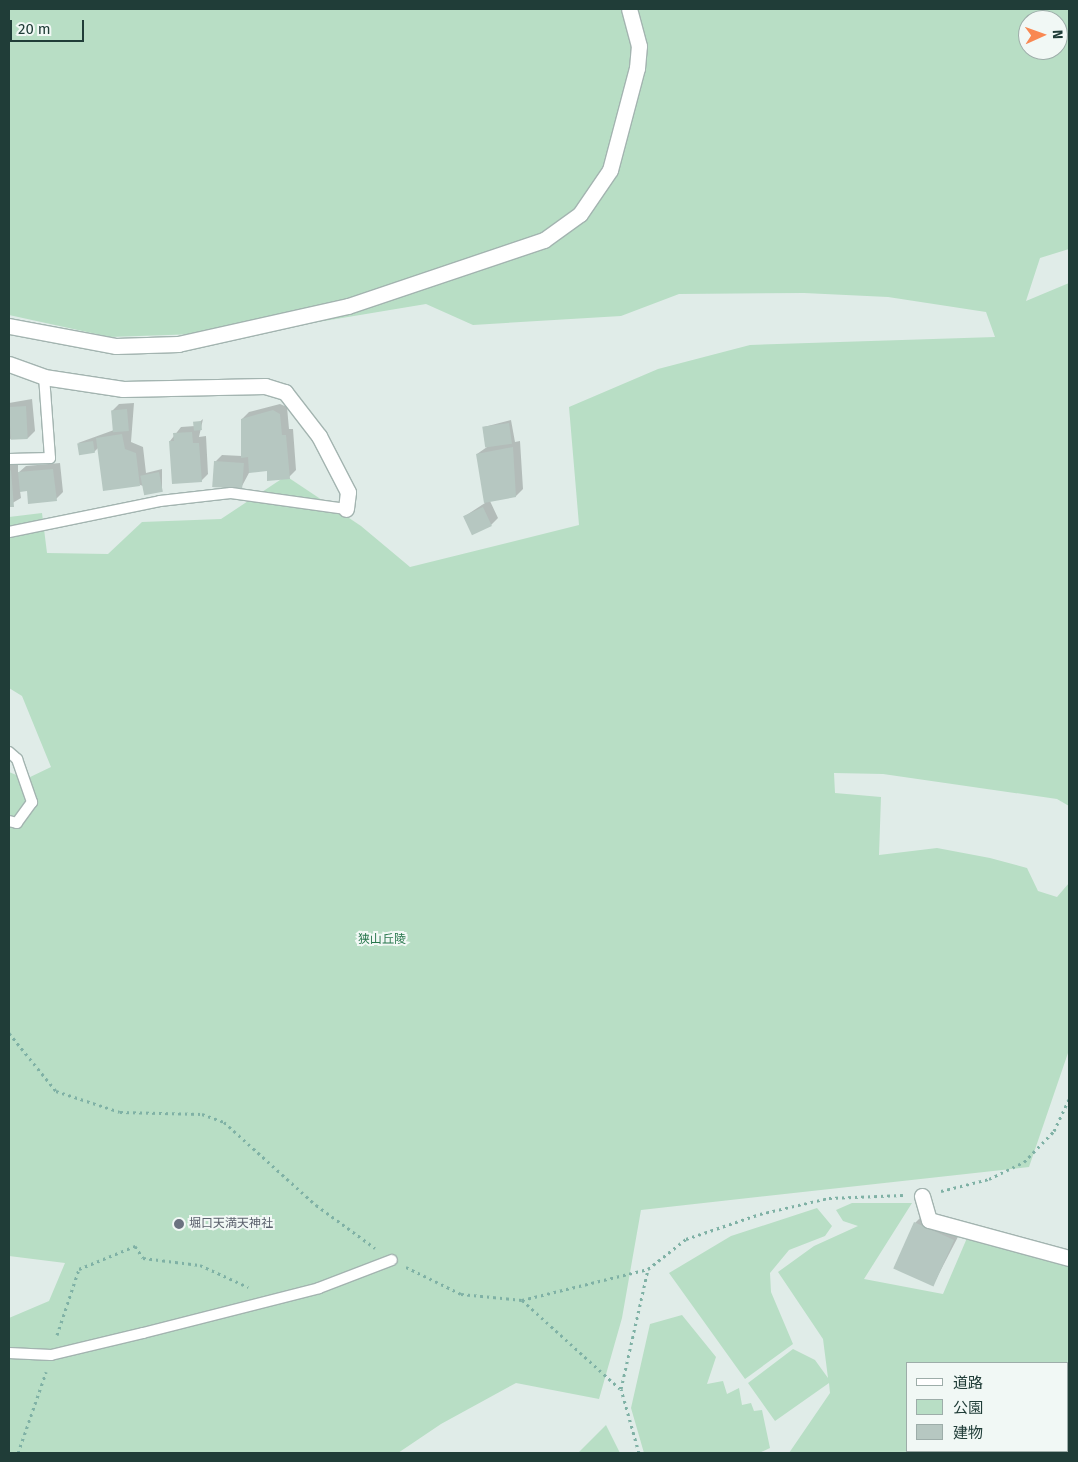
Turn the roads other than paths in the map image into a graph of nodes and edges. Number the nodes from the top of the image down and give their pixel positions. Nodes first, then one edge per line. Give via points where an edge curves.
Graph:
1 (629, 9) edge
2 (9, 326) edge
3 (9, 364) edge
4 (44, 376) junction
5 (9, 458) edge
6 (346, 509) joint
7 (9, 532) edge
8 (9, 752) edge
9 (9, 821) edge
10 (922, 1196) road end
11 (1069, 1258) edge
12 (392, 1260) road end
13 (9, 1353) edge

1 - 2 street via 639,46 610,170 580,214 544,240 348,306 178,344 116,346
3 - 4 street
4 - 5 lane via 50,458
4 - 6 street via 123,389 265,386 285,392 319,436 348,492
6 - 7 lane via 231,493 160,501
8 - 9 lane via 17,759 32,802 17,822
10 - 11 street via 929,1220
12 - 13 lane via 319,1288 51,1355

